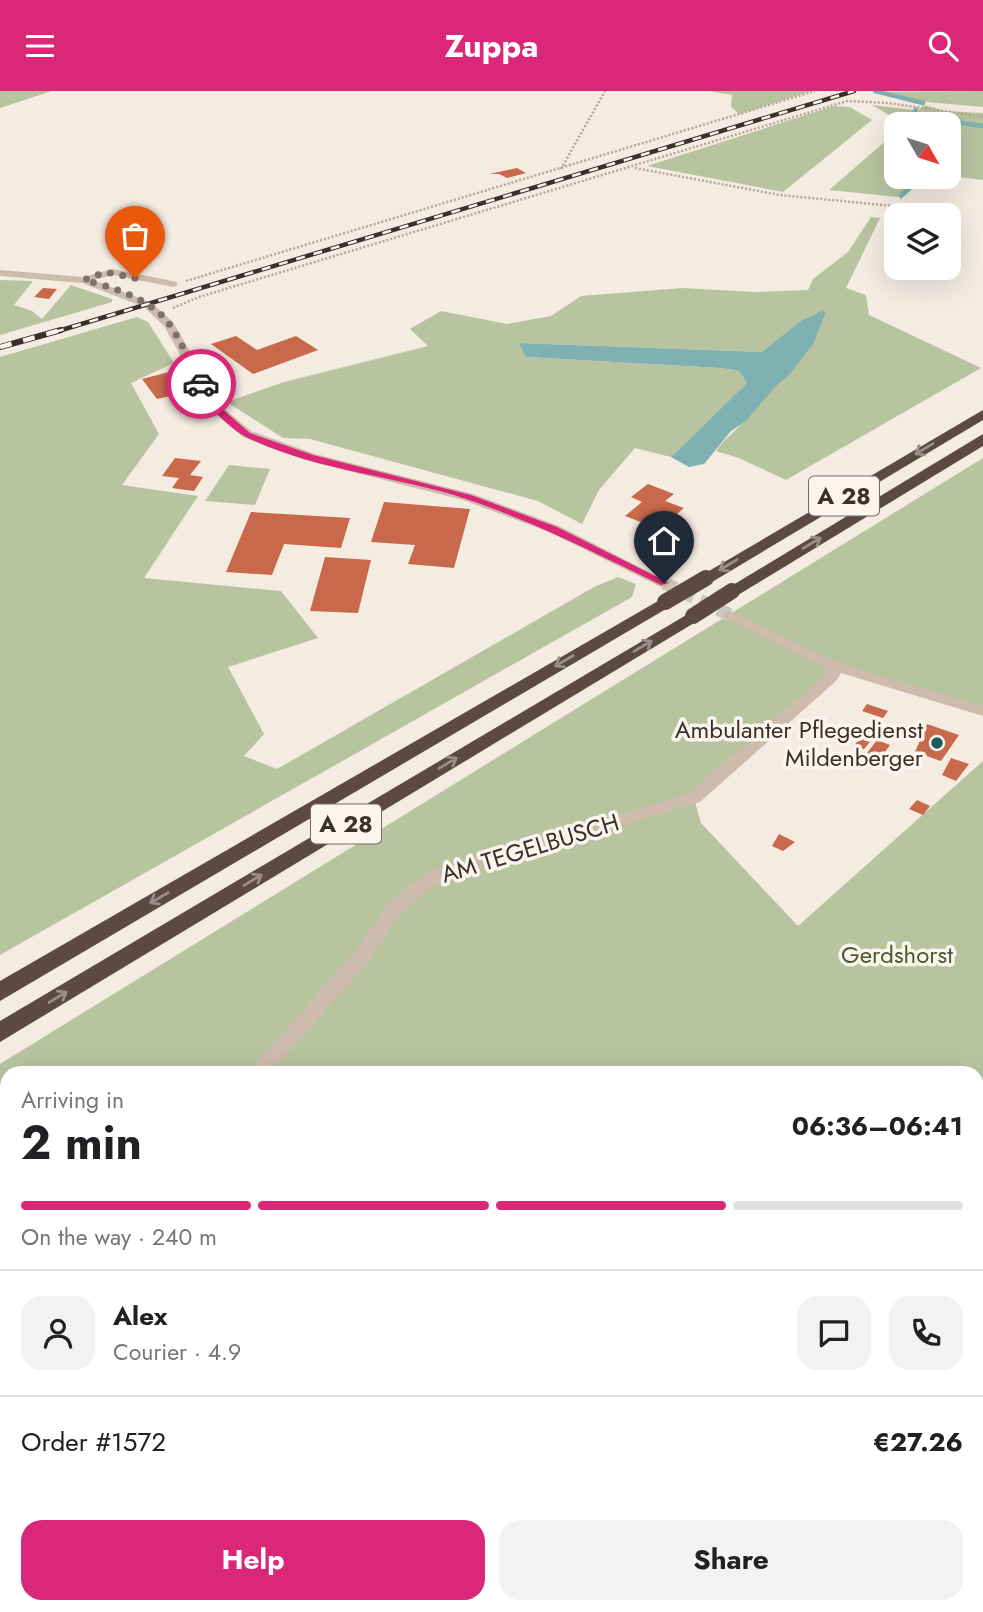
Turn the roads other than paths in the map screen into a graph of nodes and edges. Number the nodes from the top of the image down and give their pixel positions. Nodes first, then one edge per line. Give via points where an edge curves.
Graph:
1 (0, 273) edge
2 (84, 280) junction
3 (173, 284) road end
4 (983, 414) edge
5 (983, 439) edge
6 (665, 593) junction
7 (730, 615) tunnel mouth
8 (836, 667) junction
9 (983, 711) edge
10 (0, 992) edge
11 (0, 1033) edge
12 (264, 1066) edge

1 - 2 street
2 - 3 street via 113,272
2 - 6 street via 133,297 159,313 209,398 247,434 310,457 468,497 554,529
4 -> 6 highway, A 28, bridge via 706,578
11 -> 5 highway, A 28, bridge
6 -> 10 highway, A 28
7 - 8 street
8 - 9 street
8 - 12 street, AM TEGELBUSCH via 831,678 694,798 435,876 397,905 362,956

